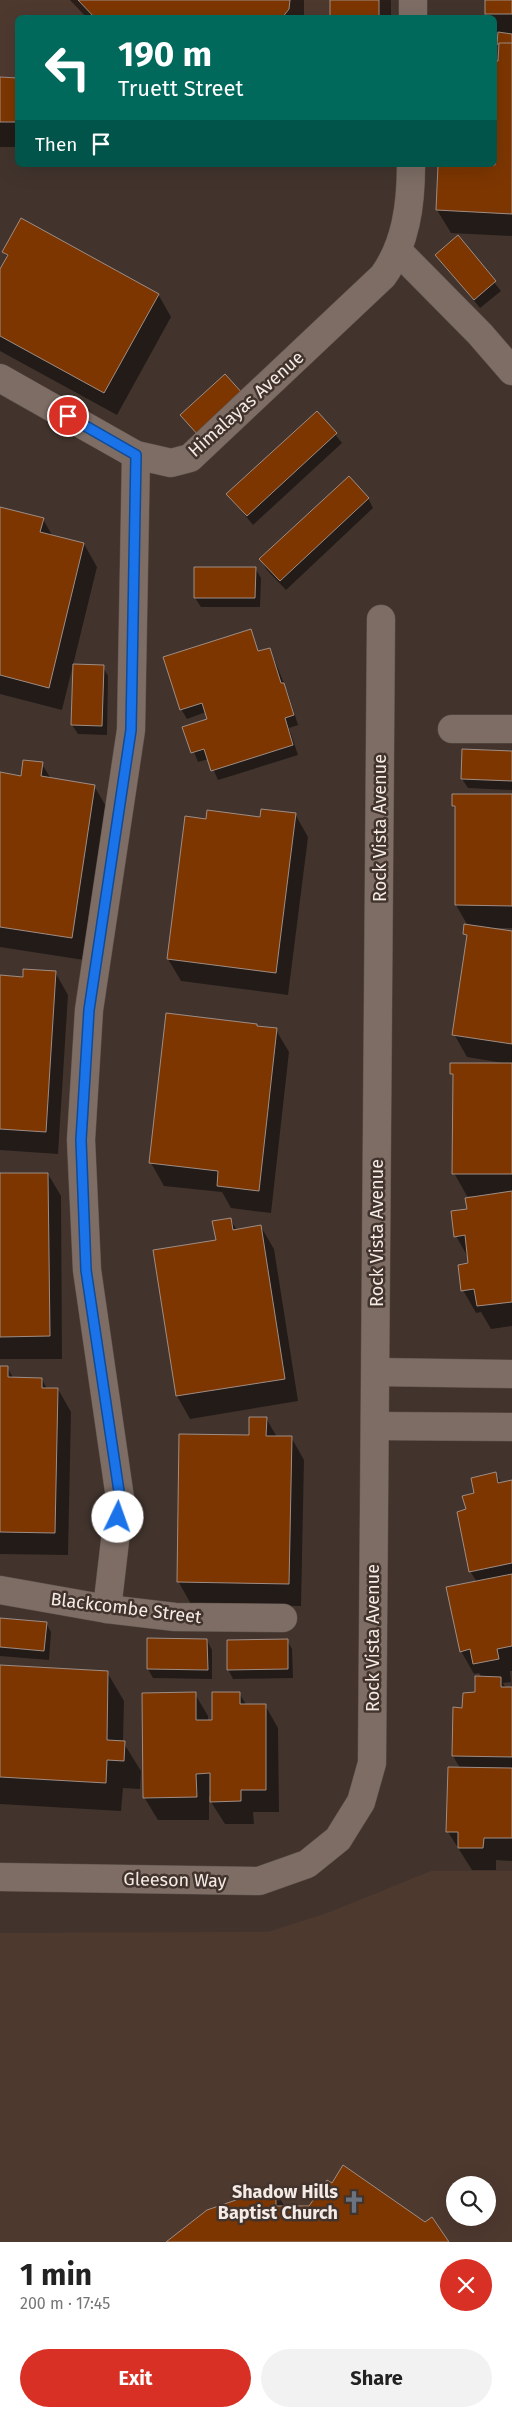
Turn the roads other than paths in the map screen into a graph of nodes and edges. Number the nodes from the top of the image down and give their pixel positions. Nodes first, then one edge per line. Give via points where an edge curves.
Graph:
1 (413, 0) edge
2 (413, 15) edge
3 (412, 167) edge
4 (398, 251) junction
5 (512, 370) edge
6 (0, 378) edge
7 (136, 455) junction
8 (381, 619) dead end
9 (452, 729) dead end
10 (512, 729) edge
11 (376, 1372) junction
12 (512, 1374) edge
13 (375, 1426) junction
14 (512, 1426) edge
15 (0, 1590) edge
16 (107, 1609) junction
17 (283, 1618) dead end
18 (338, 1839) joint
19 (0, 1876) edge

1 - 2 street
3 - 4 street, Himalayas Avenue via 409,204
4 - 5 street
4 - 7 street, Himalayas Avenue via 384,276 190,458 172,463
6 - 7 street, Himalayas Avenue
7 - 16 street via 131,730 89,1010 81,1140 86,1270 120,1498
8 - 11 street, Rock Vista Avenue
9 - 10 street
11 - 12 street
11 - 13 street, Rock Vista Avenue
13 - 14 street
13 - 18 street, Rock Vista Avenue via 372,1763 361,1802
15 - 16 street, Blackcombe Street
16 - 17 street, Blackcombe Street via 175,1617
18 - 19 street, Gleeson Way via 307,1864 258,1881

